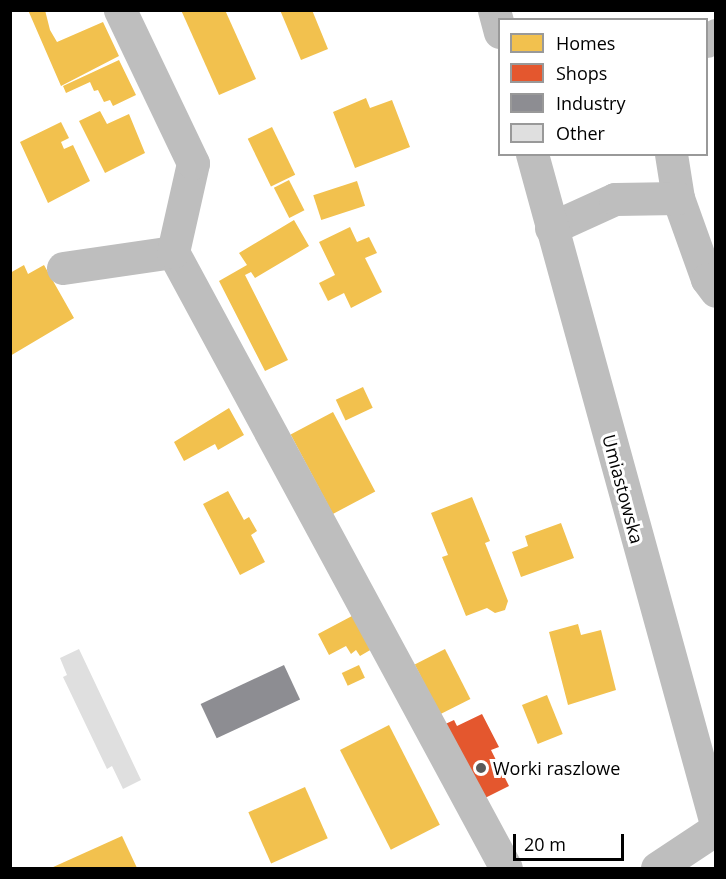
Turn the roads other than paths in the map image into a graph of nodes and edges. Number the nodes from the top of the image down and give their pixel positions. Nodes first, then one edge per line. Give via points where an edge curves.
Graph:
1 (120, 10) edge
2 (494, 10) edge
3 (498, 25) edge
4 (533, 156) edge
5 (671, 156) edge
6 (678, 198) junction
7 (551, 228) junction
8 (173, 252) junction
9 (63, 268) dead end
10 (716, 291) edge
11 (716, 824) edge
12 (716, 828) edge
13 (506, 868) edge
14 (657, 868) edge

1 - 8 street via 193,163
2 - 3 street
4 - 7 street, Umiastowska
5 - 6 street
6 - 7 street via 615,199
6 - 10 street via 707,279
7 - 11 street, Umiastowska
8 - 9 street
8 - 13 street
12 - 14 street

